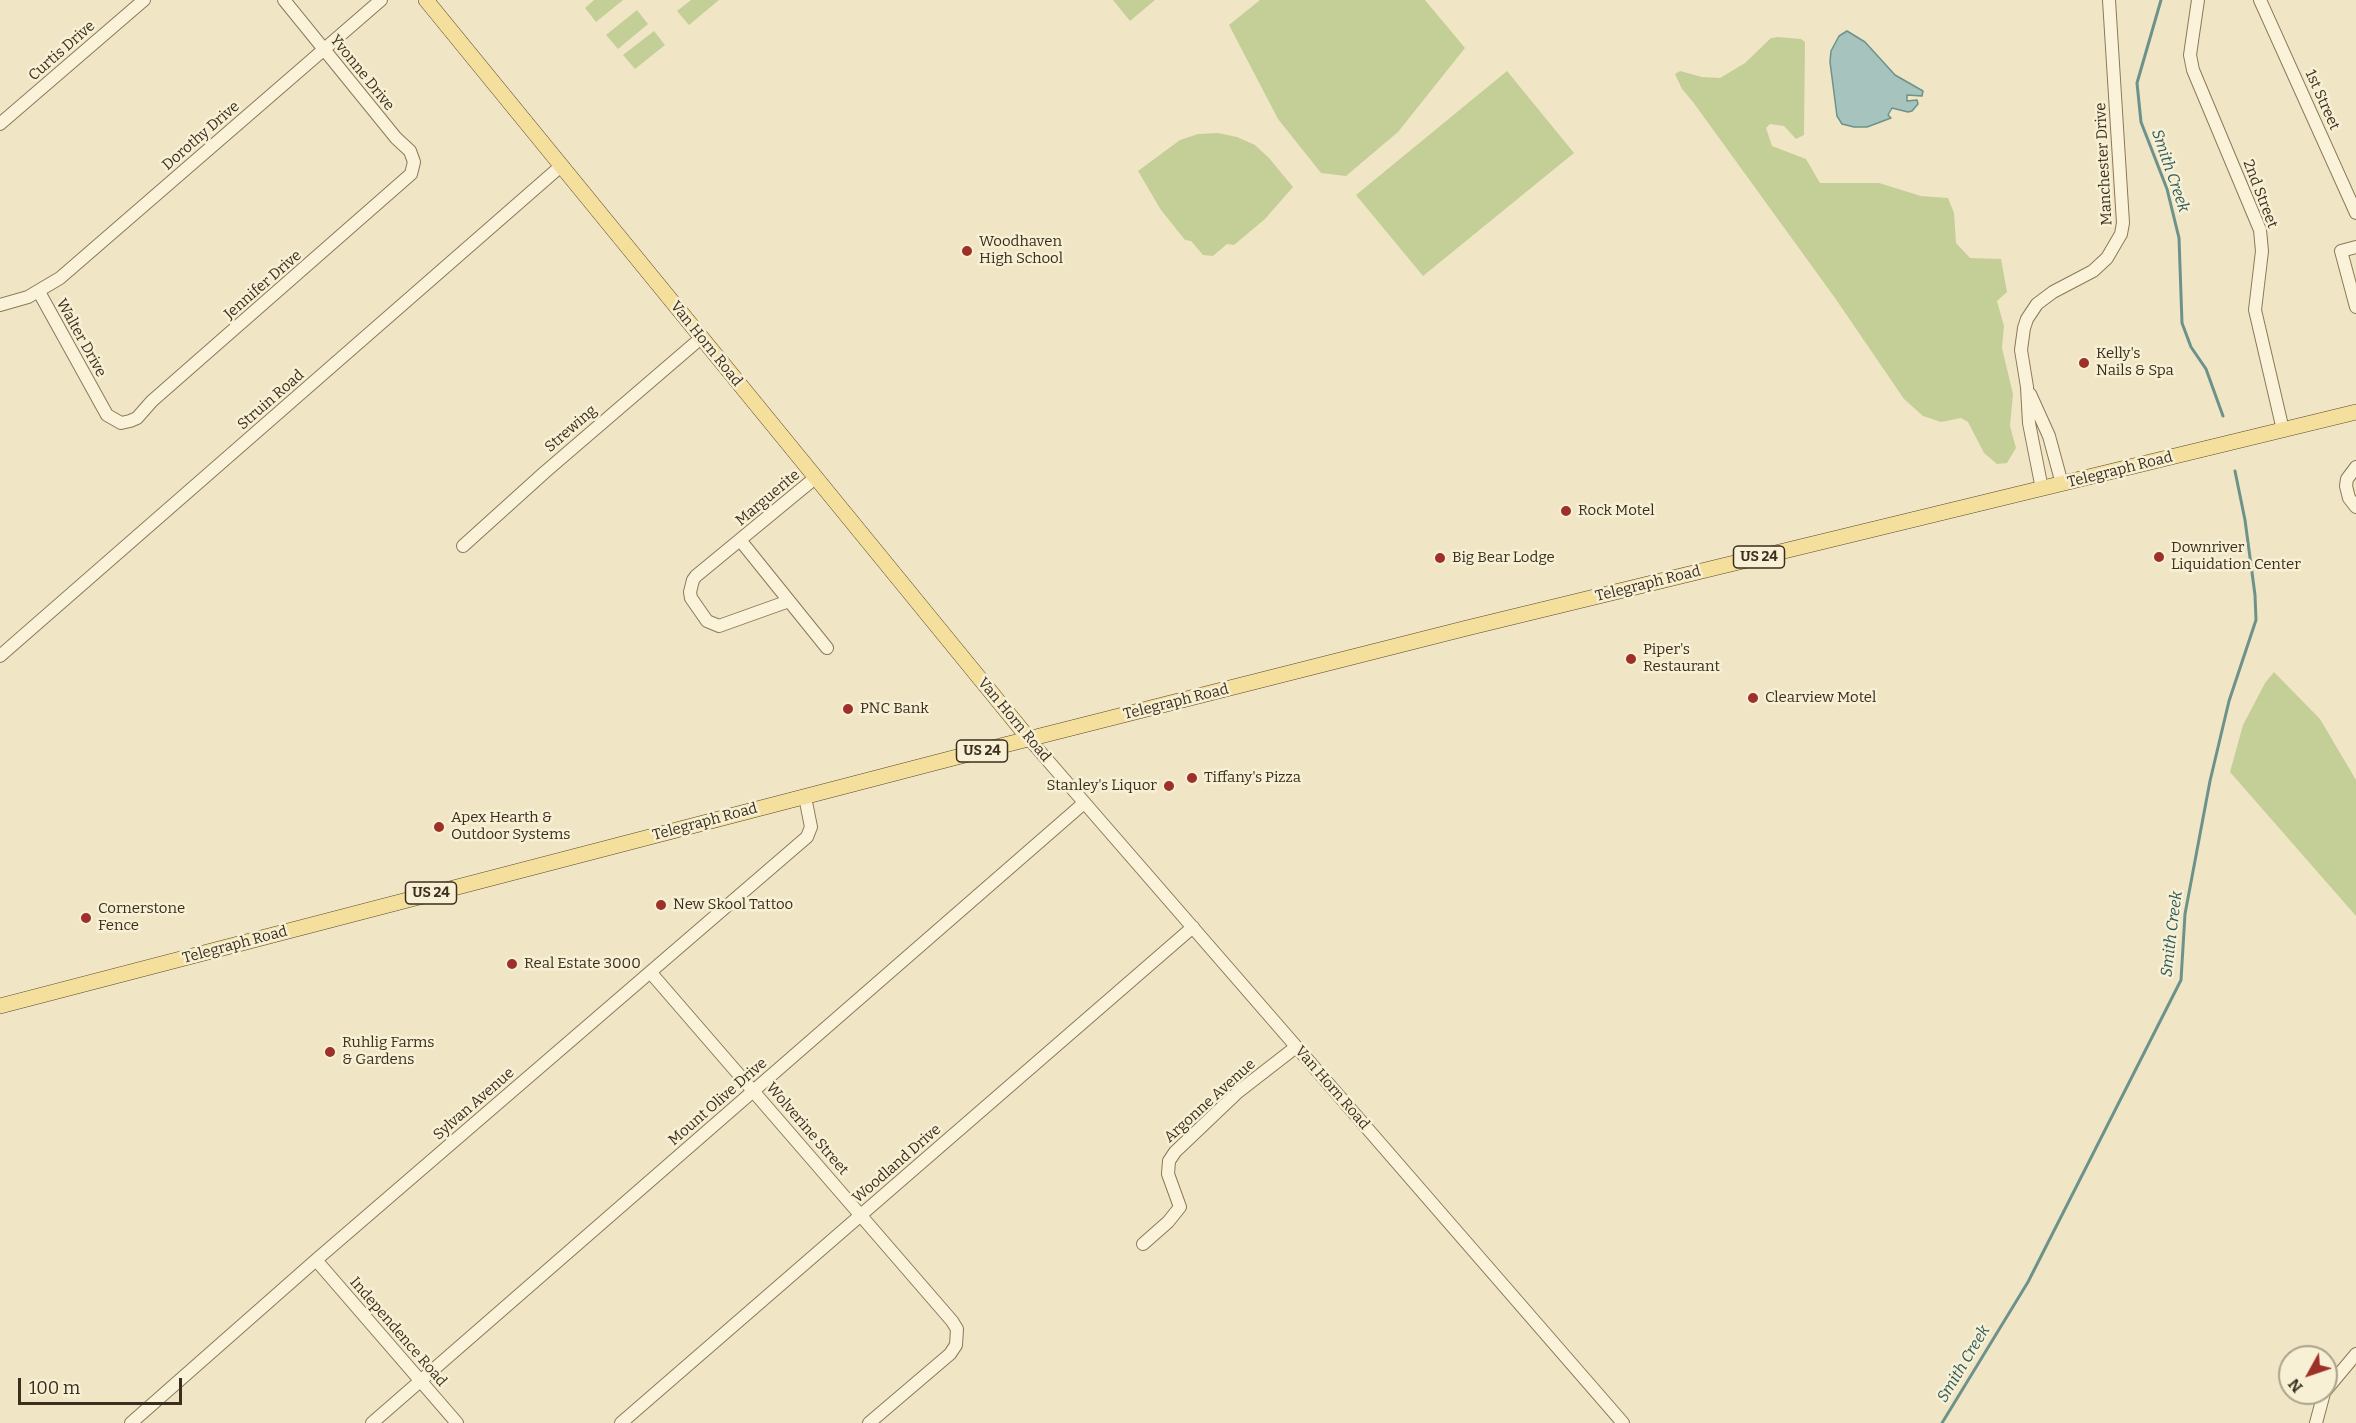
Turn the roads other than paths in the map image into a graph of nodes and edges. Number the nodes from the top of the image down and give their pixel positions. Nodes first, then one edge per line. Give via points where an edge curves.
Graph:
1 (144, 0) edge
2 (284, 0) edge
3 (381, 0) edge
4 (426, 0) edge
5 (2109, 0) edge
6 (2198, 0) edge
7 (2260, 0) edge
8 (324, 50) junction
9 (0, 124) edge
10 (414, 166) joint
11 (561, 166) junction
12 (2356, 213) edge
13 (2356, 247) edge
14 (39, 292) junction
15 (0, 305) edge
16 (2356, 307) edge
17 (700, 338) junction
18 (2027, 387) junction
19 (2356, 412) edge
20 (127, 422) joint
21 (2283, 430) junction
22 (2356, 467) edge
23 (815, 478) junction
24 (2062, 484) junction
25 (2042, 489) junction
26 (2356, 507) edge
27 (740, 540) junction
28 (463, 546) dead end
29 (789, 601) junction
30 (827, 648) dead end
31 (0, 656) edge
32 (1030, 740) junction
33 (805, 797) junction
34 (1084, 803) junction
35 (1193, 927) junction
36 (651, 973) junction
37 (0, 1006) edge
38 (1296, 1047) junction
39 (753, 1091) junction
40 (861, 1215) junction
41 (1143, 1244) dead end
42 (316, 1260) junction
43 (2356, 1354) edge
44 (2338, 1376) edge
45 (421, 1382) junction
46 (2321, 1405) edge
47 (131, 1423) edge
48 (372, 1423) edge
49 (457, 1423) edge
50 (621, 1423) edge
51 (869, 1423) edge
52 (1623, 1423) edge
53 (2316, 1423) edge

1 - 9 street, Curtis Drive
2 - 8 street, Yvonne Drive
3 - 8 street, Dorothy Drive
4 - 11 main road, Van Horn Road
5 - 18 street, Manchester Drive via 2124,213 2121,234 2100,265 2045,298 2027,319 2021,350
6 - 21 street, 2nd Street via 2190,55 2260,230 2262,251 2255,310
7 - 12 street, 1st Street
8 - 10 street, Yvonne Drive via 410,151
8 - 14 street, Dorothy Drive
10 - 20 street, Jennifer Drive via 405,181
11 - 17 main road, Van Horn Road
11 - 31 street, Struin Road
13 - 16 street via 2341,251
14 - 15 street, Walter Drive
14 - 20 street, Walter Drive via 107,415
17 - 23 main road, Van Horn Road
17 - 28 street, Strewing
18 - 24 street, Manchester Drive via 2049,436
18 - 25 street, Manchester Drive via 2028,423
19 - 21 main road, Telegraph Road / US 24
21 - 24 main road, Telegraph Road / US 24
22 - 26 street via 2346,486
23 - 27 street, Marguerite
23 - 32 main road, Van Horn Road
24 - 25 main road, Telegraph Road / US 24
25 - 32 main road, Telegraph Road / US 24 via 1476,626
27 - 29 street, Marguerite
27 - 29 street, Marguerite via 696,576 691,585 691,597 707,621 722,626
29 - 30 street, Marguerite
32 - 33 main road, Telegraph Road / US 24
32 - 34 street, Van Horn Road
33 - 36 street, Sylvan Avenue via 811,827 807,837
33 - 37 main road, Telegraph Road / US 24
34 - 35 street, Van Horn Road
34 - 39 street, Mount Olive Drive
35 - 38 street, Van Horn Road
35 - 40 street, Woodland Drive
36 - 39 street, Wolverine Street
36 - 42 street, Sylvan Avenue
38 - 41 street, Argonne Avenue via 1238,1092 1175,1152 1168,1174 1180,1208
38 - 52 street, Van Horn Road
39 - 40 street, Wolverine Street
39 - 45 street, Mount Olive Drive
40 - 50 street, Woodland Drive
40 - 51 street, Wolverine Street via 952,1321 958,1336 951,1354
42 - 45 street, Independence Road
42 - 47 street, Sylvan Avenue
43 - 44 street
45 - 48 street, Mount Olive Drive
45 - 49 street, Independence Road
46 - 53 street

